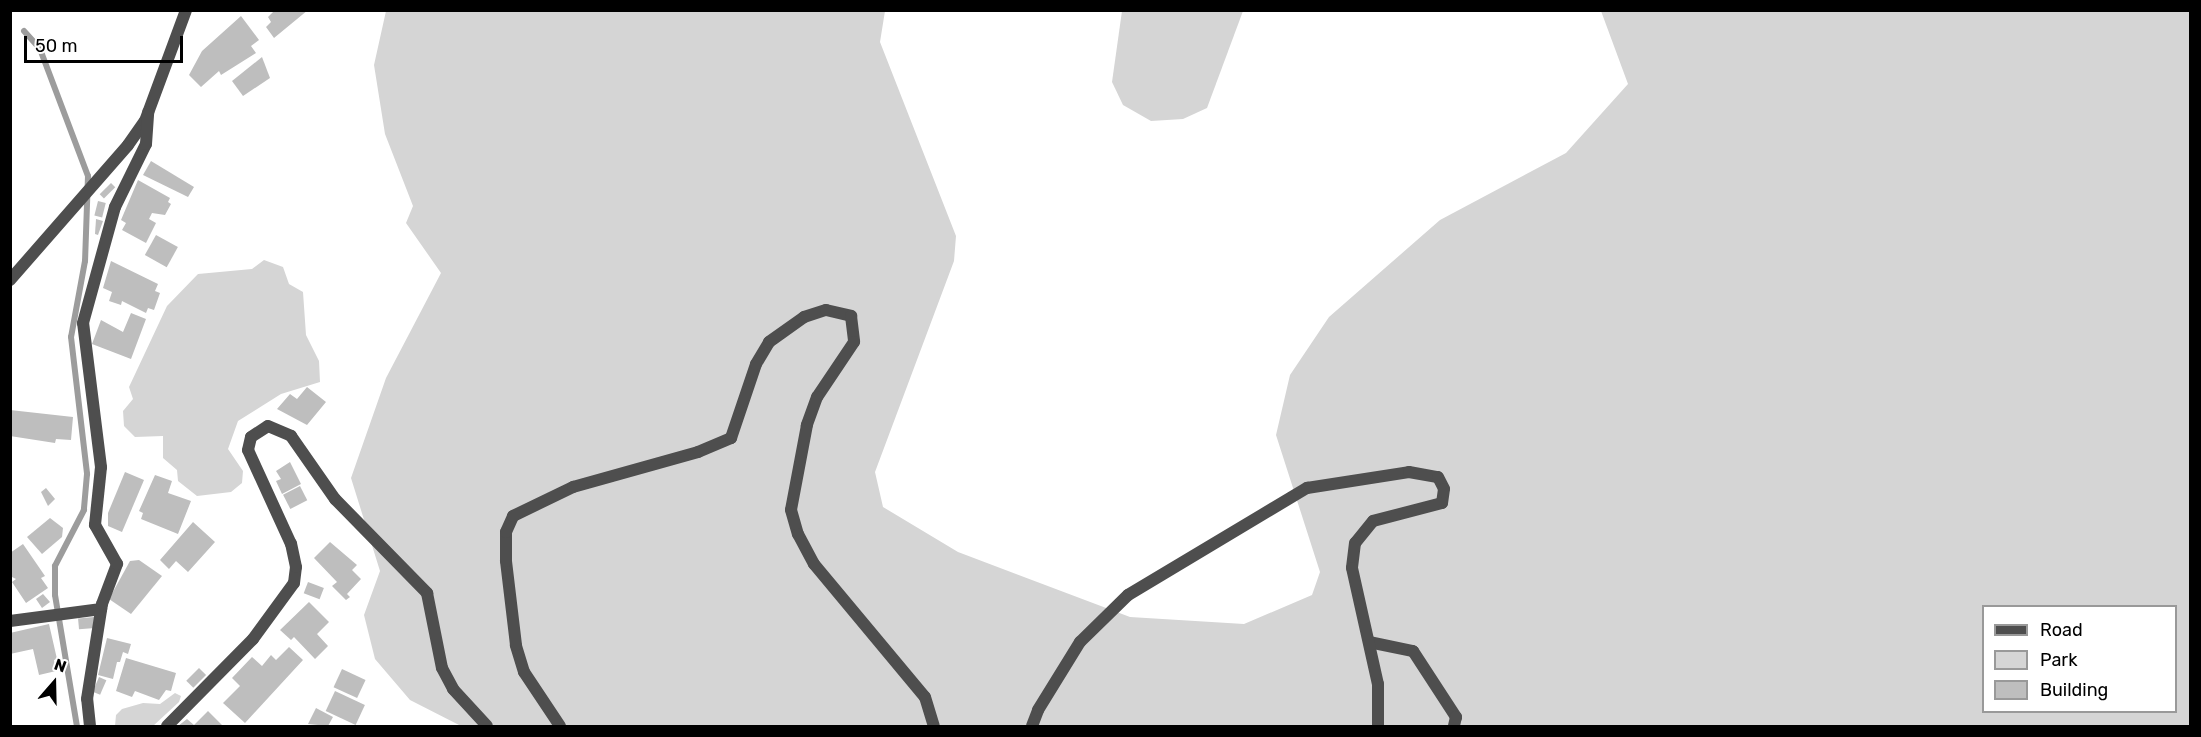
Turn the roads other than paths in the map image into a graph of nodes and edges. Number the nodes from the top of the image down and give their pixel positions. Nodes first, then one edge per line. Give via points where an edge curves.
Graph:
1 (186, 10) edge
2 (148, 111) junction
3 (10, 280) edge
4 (101, 609) junction
5 (10, 621) edge
6 (1369, 642) junction
7 (90, 726) edge
8 (166, 726) edge
9 (487, 726) edge
10 (560, 726) edge
11 (934, 726) edge
12 (1032, 726) edge
13 (1378, 726) edge
14 (1454, 726) edge

1 - 2 street
2 - 3 street via 128,145
2 - 4 street via 146,144 115,207 83,323 101,467 95,525 117,564
4 - 5 street
4 - 7 street via 87,699
6 - 12 street via 1352,568 1355,543 1373,520 1442,503 1444,489 1438,477 1409,472 1307,488 1128,595 1080,642
6 - 13 street via 1379,693
6 - 14 street via 1413,651 1456,717
8 - 9 street via 253,639 294,583 296,567 291,543 248,450 251,437 268,426 291,436 335,499 427,593 442,668 453,689
10 - 11 street via 524,672 516,645 506,561 506,532 513,516 573,487 698,452 731,438 756,364 769,342 804,317 826,310 851,316 854,342 817,397 807,425 791,510 814,564 925,697

